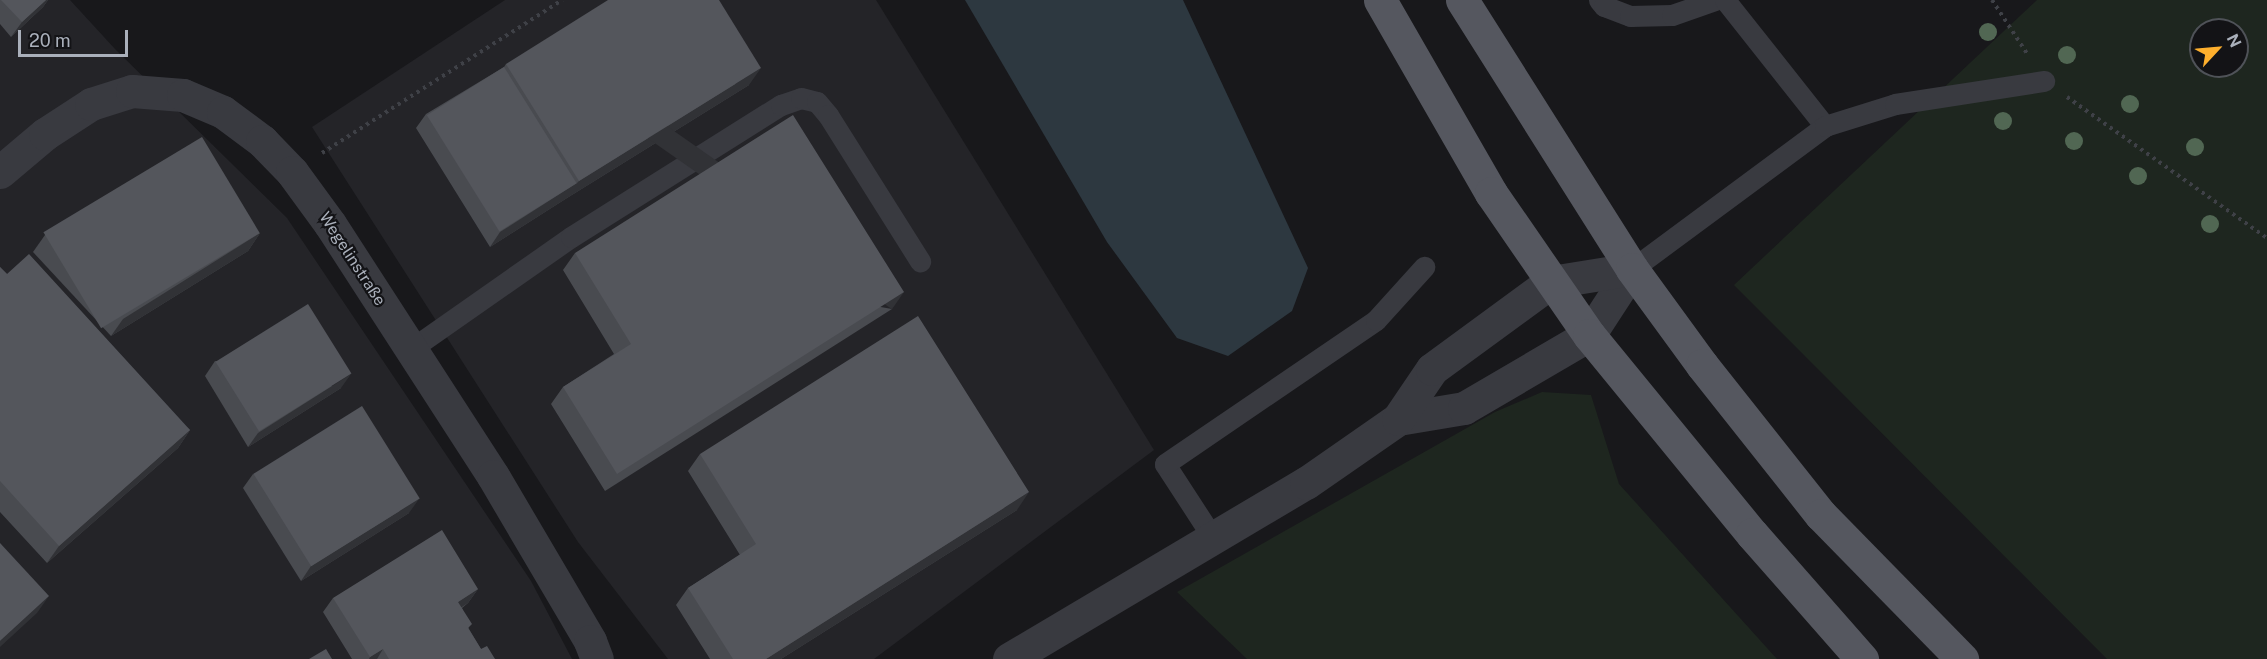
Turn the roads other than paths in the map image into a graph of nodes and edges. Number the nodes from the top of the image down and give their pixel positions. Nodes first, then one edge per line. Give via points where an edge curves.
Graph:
1 (1380, 0) edge
2 (1462, 0) edge
3 (1599, 0) edge
4 (1715, 0) edge
5 (1725, 0) edge
6 (2044, 81) road end
7 (1825, 126) junction
8 (0, 172) edge
9 (920, 261) dead end
10 (1424, 267) dead end
11 (1632, 269) junction
12 (1551, 282) junction
13 (1589, 335) junction
14 (411, 350) junction
15 (1398, 419) junction
16 (1213, 538) junction
17 (599, 653) edge
18 (1009, 659) edge
19 (1862, 659) edge
20 (1962, 659) edge

1 - 12 main road via 1469,158
2 - 11 main road
3 - 4 lane via 1630,15 1672,15
5 - 7 lane
6 - 7 lane via 1895,104
7 - 11 lane
8 - 14 street, Wegelinstraße via 45,134 91,104 132,91 183,95 223,111 262,141 292,172
9 - 14 lane via 828,115 817,102 801,98 781,105 571,237
10 - 16 lane via 1376,320 1166,464
11 - 12 street
11 - 13 street
11 - 20 main road via 1821,515
12 - 13 main road
12 - 15 street via 1432,369
13 - 15 street via 1464,408
13 - 19 main road via 1752,534
14 - 17 street, Wegelinstraße via 493,476
15 - 16 street via 1306,483
16 - 18 street

